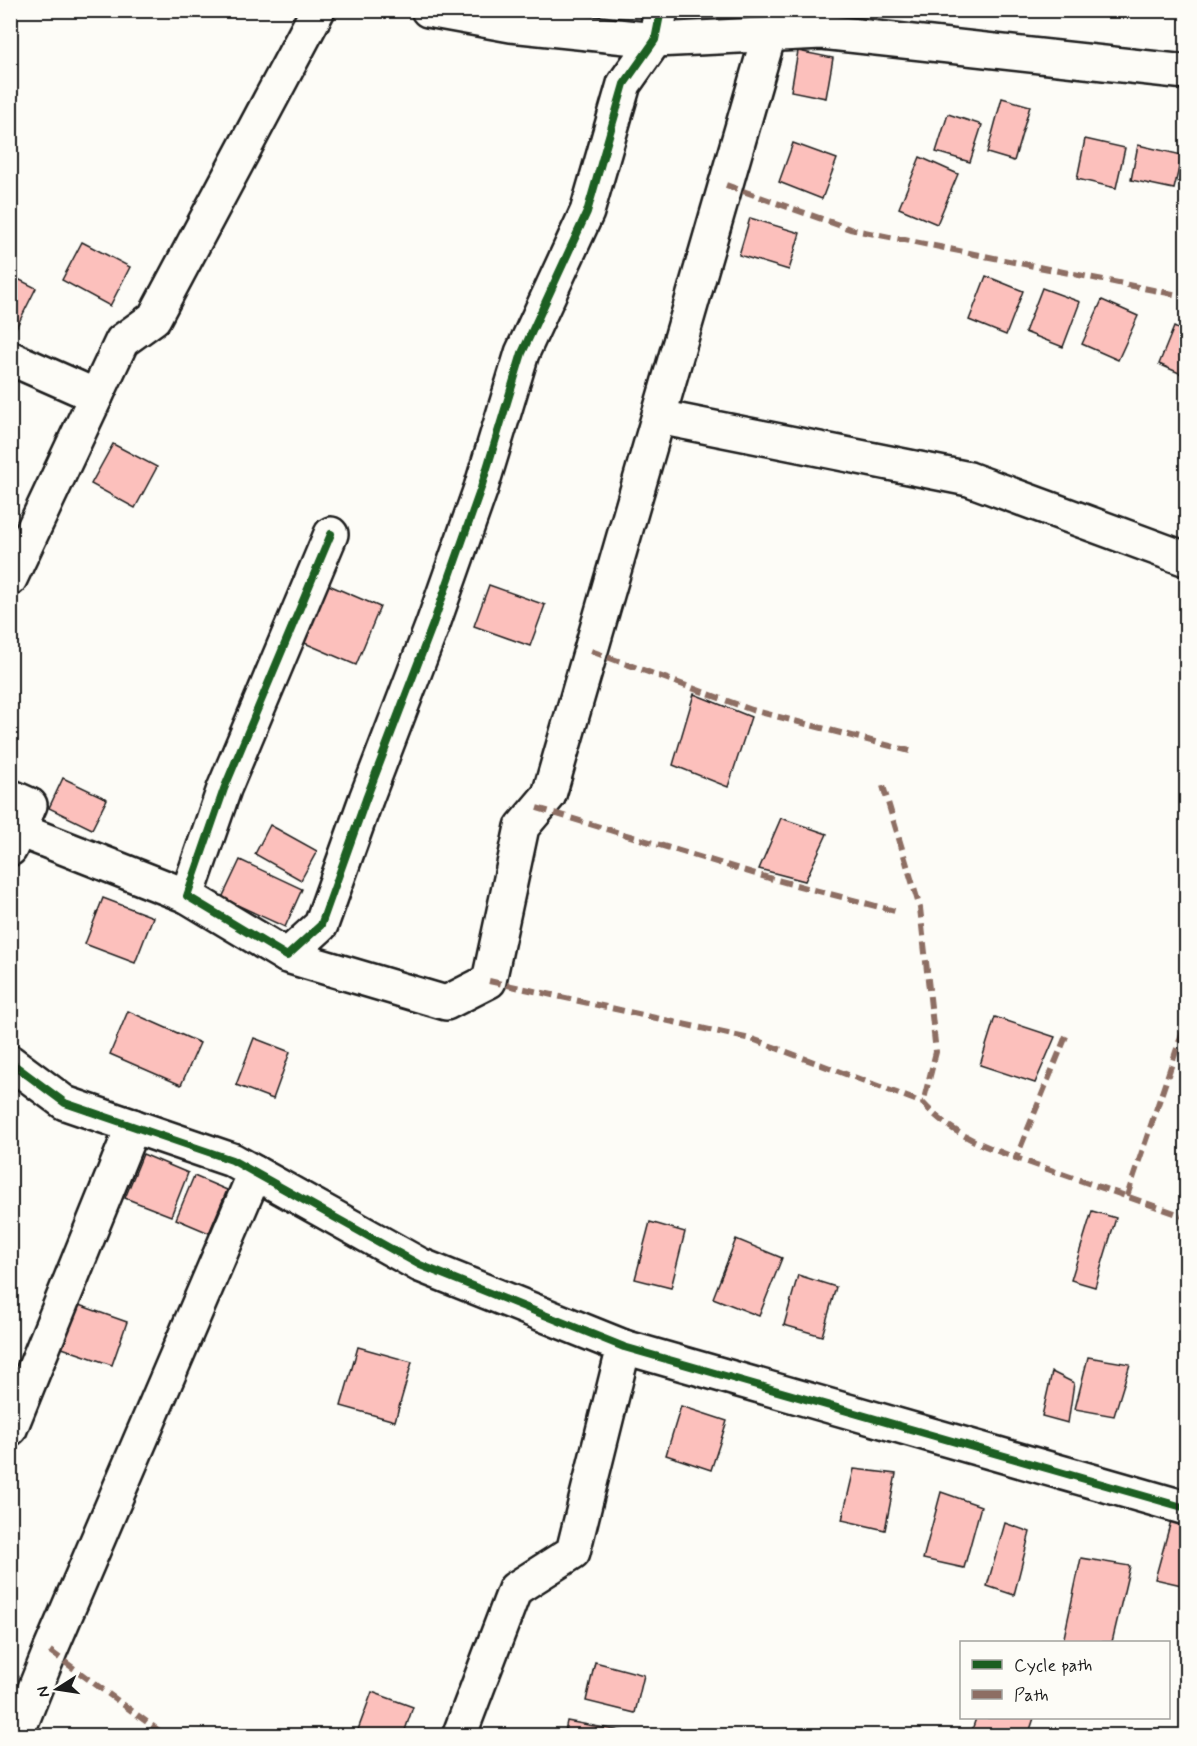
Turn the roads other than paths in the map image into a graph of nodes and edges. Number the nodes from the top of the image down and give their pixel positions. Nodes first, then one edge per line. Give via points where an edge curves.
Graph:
1 (318, 10) edge
2 (428, 10) edge
3 (658, 26) edge
4 (769, 35) junction
5 (1186, 72) edge
6 (10, 358) edge
7 (96, 396) junction
8 (659, 417) junction
9 (330, 534) dead end
10 (1186, 560) edge
11 (10, 579) edge
12 (10, 796) edge
13 (15, 839) edge
14 (187, 896) junction
15 (287, 956) junction
16 (10, 1062) edge
17 (133, 1126) junction
18 (255, 1173) junction
19 (624, 1347) junction
20 (10, 1429) edge
21 (1186, 1508) edge
22 (16, 1736) edge
23 (459, 1736) edge

1 - 7 street via 154,318 122,341
2 - 3 street via 511,25
3 - 4 street
3 - 15 street via 624,84 587,212 522,353 459,551 321,926
4 - 5 street via 822,33
4 - 8 street
6 - 7 street
7 - 11 street
8 - 10 street via 969,479
8 - 15 street via 549,795 522,827 489,981 446,1003
9 - 14 street via 224,789
12 - 13 street via 30,805
13 - 14 street
14 - 15 street
16 - 17 street via 65,1103
17 - 18 street via 232,1160
17 - 20 street
18 - 19 street via 420,1265
18 - 22 street
19 - 21 street
19 - 23 street via 573,1552 515,1589

